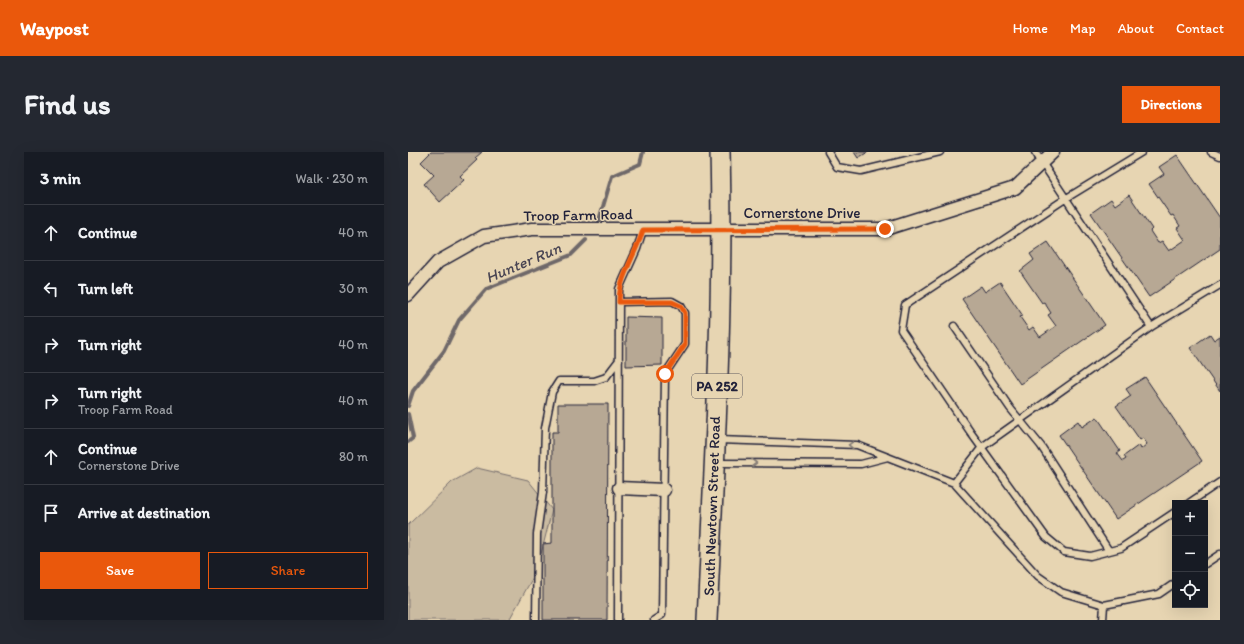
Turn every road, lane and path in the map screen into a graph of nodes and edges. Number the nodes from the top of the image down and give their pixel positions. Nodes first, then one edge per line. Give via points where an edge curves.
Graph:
1 (720, 152) edge
2 (828, 152) edge
3 (940, 152) edge
4 (1034, 152) edge
5 (1053, 152) edge
6 (1142, 152) edge
7 (1211, 152) edge
8 (1220, 156) edge
9 (1041, 163) junction
10 (1065, 199) junction
11 (722, 229) junction
12 (643, 230) junction
13 (1220, 284) edge
14 (408, 296) edge
15 (619, 302) junction
16 (954, 326) dead end
17 (1152, 327) junction
18 (619, 360) junction
19 (1021, 420) junction
20 (716, 440) junction
21 (982, 447) junction
22 (888, 457) junction
23 (714, 463) junction
24 (1220, 482) edge
25 (954, 483) junction
26 (619, 488) junction
27 (664, 490) junction
28 (1193, 500) edge
29 (1172, 514) edge
30 (1108, 551) junction
31 (1220, 554) edge
32 (1208, 562) edge
33 (1172, 586) edge
34 (1104, 605) junction
35 (536, 620) edge
36 (618, 620) edge
37 (654, 620) edge
38 (707, 620) edge
39 (1104, 620) edge

1 - 11 main road, South Newtown Street Road / PA 252
2 - 3 lane via 837,167 861,171
4 - 9 lane
5 - 9 street, Cornerstone Drive
6 - 10 lane
7 - 8 lane
9 - 10 lane
9 - 11 street, Cornerstone Drive via 1015,188 885,229
10 - 17 lane
10 - 21 lane via 905,305 901,330
11 - 12 street, Troop Farm Road
11 - 20 main road, South Newtown Street Road / PA 252
12 - 14 street, Troop Farm Road via 532,229 484,236 438,262
12 - 15 lane via 619,289
13 - 17 lane
15 - 18 lane
15 - 27 lane via 672,302 681,306 685,313 685,344 665,374
16 - 19 lane
17 - 19 lane
18 - 26 lane
18 - 35 lane via 606,377 594,381 559,381 552,392 545,428 543,492 537,534
19 - 21 lane
19 - 30 lane via 1041,446
22 -> 20 lane via 857,445
20 - 23 main road, South Newtown Street Road / PA 252
21 - 25 lane
21 - 30 lane via 1046,537 1064,552 1090,556
23 -> 22 lane via 861,464
22 - 25 lane
23 - 38 main road, South Newtown Street Road / PA 252
24 - 28 lane
25 - 34 lane via 1038,576 1061,592
26 - 27 street
26 - 36 lane
27 - 37 lane via 662,614
29 - 30 lane via 1121,548
31 - 32 lane
33 - 34 lane via 1159,594
34 - 39 lane

